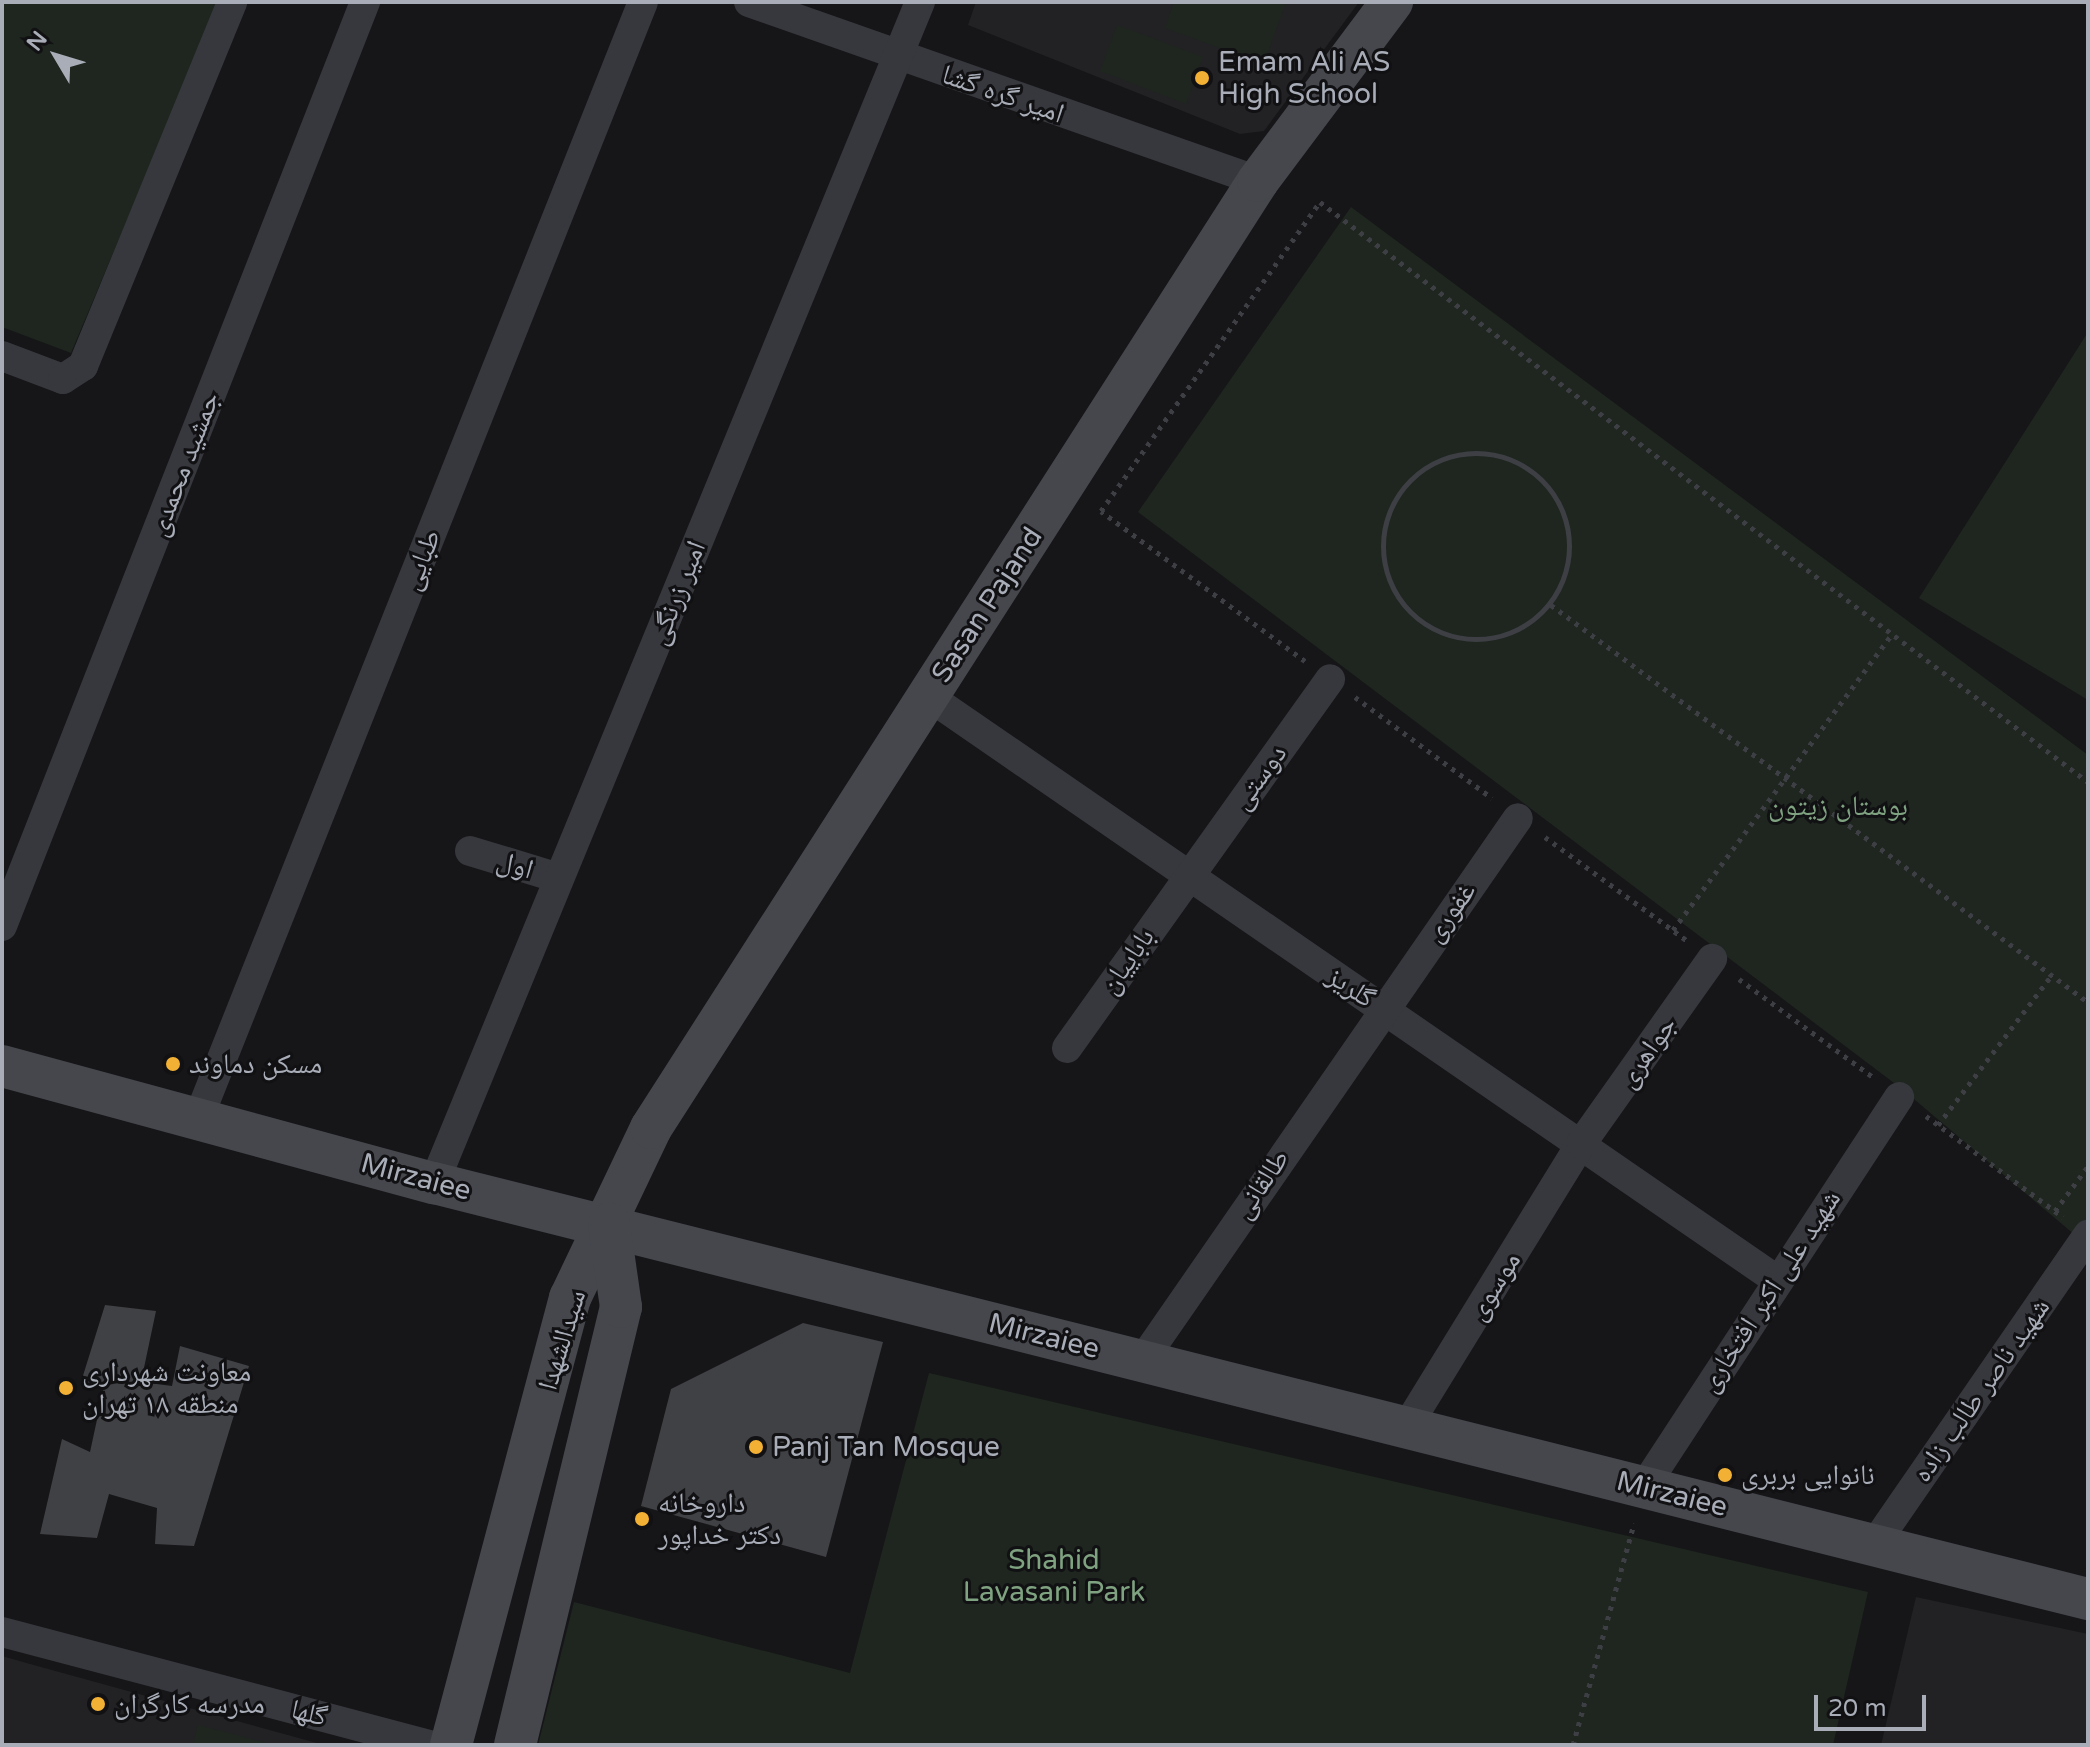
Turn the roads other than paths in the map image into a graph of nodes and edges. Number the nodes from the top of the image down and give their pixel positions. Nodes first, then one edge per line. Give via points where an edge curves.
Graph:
1 (232, 2) edge
2 (365, 2) edge
3 (643, 2) edge
4 (749, 2) edge
5 (920, 2) edge
6 (1392, 2) edge
7 (898, 58) junction
8 (1258, 181) junction
9 (2, 356) edge
10 (1330, 679) road end
11 (928, 696) junction
12 (1518, 818) road end
13 (470, 851) dead end
14 (1188, 874) junction
15 (559, 878) junction
16 (5, 913) edge
17 (1712, 959) road end
18 (1381, 1007) junction
19 (1067, 1048) dead end
20 (2, 1066) edge
21 (1899, 1097) road end
22 (198, 1119) junction
23 (1581, 1144) junction
24 (434, 1183) junction
25 (609, 1224) junction
26 (2088, 1235) edge
27 (1774, 1278) junction
28 (1142, 1361) junction
29 (1406, 1428) junction
30 (1644, 1487) junction
31 (1874, 1545) junction
32 (2088, 1599) edge
33 (2, 1632) edge
34 (430, 1745) edge
35 (451, 1745) edge
36 (515, 1745) edge

1 - 9 street via 83,366 63,379
2 - 16 street, جمشید محمدی
3 - 22 street, طبایی
4 - 7 street, امیر گره گشا
5 - 7 street, امیر زرنگی
6 - 8 street, Sasan Pajand
7 - 8 street, امیر گره گشا
7 - 15 street, امیر زرنگی
8 - 11 street, Sasan Pajand
10 - 14 street, دوستی
11 - 14 street, گلریز
11 - 25 street, Sasan Pajand via 651,1128
12 - 18 street, غفوری
13 - 15 street, اول
14 - 18 street, گلریز
14 - 19 street, باباییان
15 - 24 street, امیر زرنگی
17 - 23 street, جواهری
18 - 23 street, گلریز
18 - 28 street, طالقانی
20 - 22 street, Mirzaiee
21 - 27 street, شهید علی اکبر افتخاری
22 - 24 street, Mirzaiee
23 - 27 street, گلریز
23 - 29 street, موسوی
24 - 25 street, Mirzaiee
25 - 28 street, Mirzaiee
25 - 35 street, سیدالشهدا via 570,1298
25 - 36 street, سیدالشهدا via 621,1307
26 - 31 street, شهید ناصر طالب زاده
27 - 30 street, شهید علی اکبر افتخاری
28 - 29 street, Mirzaiee
29 - 30 street, Mirzaiee
30 - 31 street, Mirzaiee
31 - 32 street, Mirzaiee
33 - 34 street, گلها

